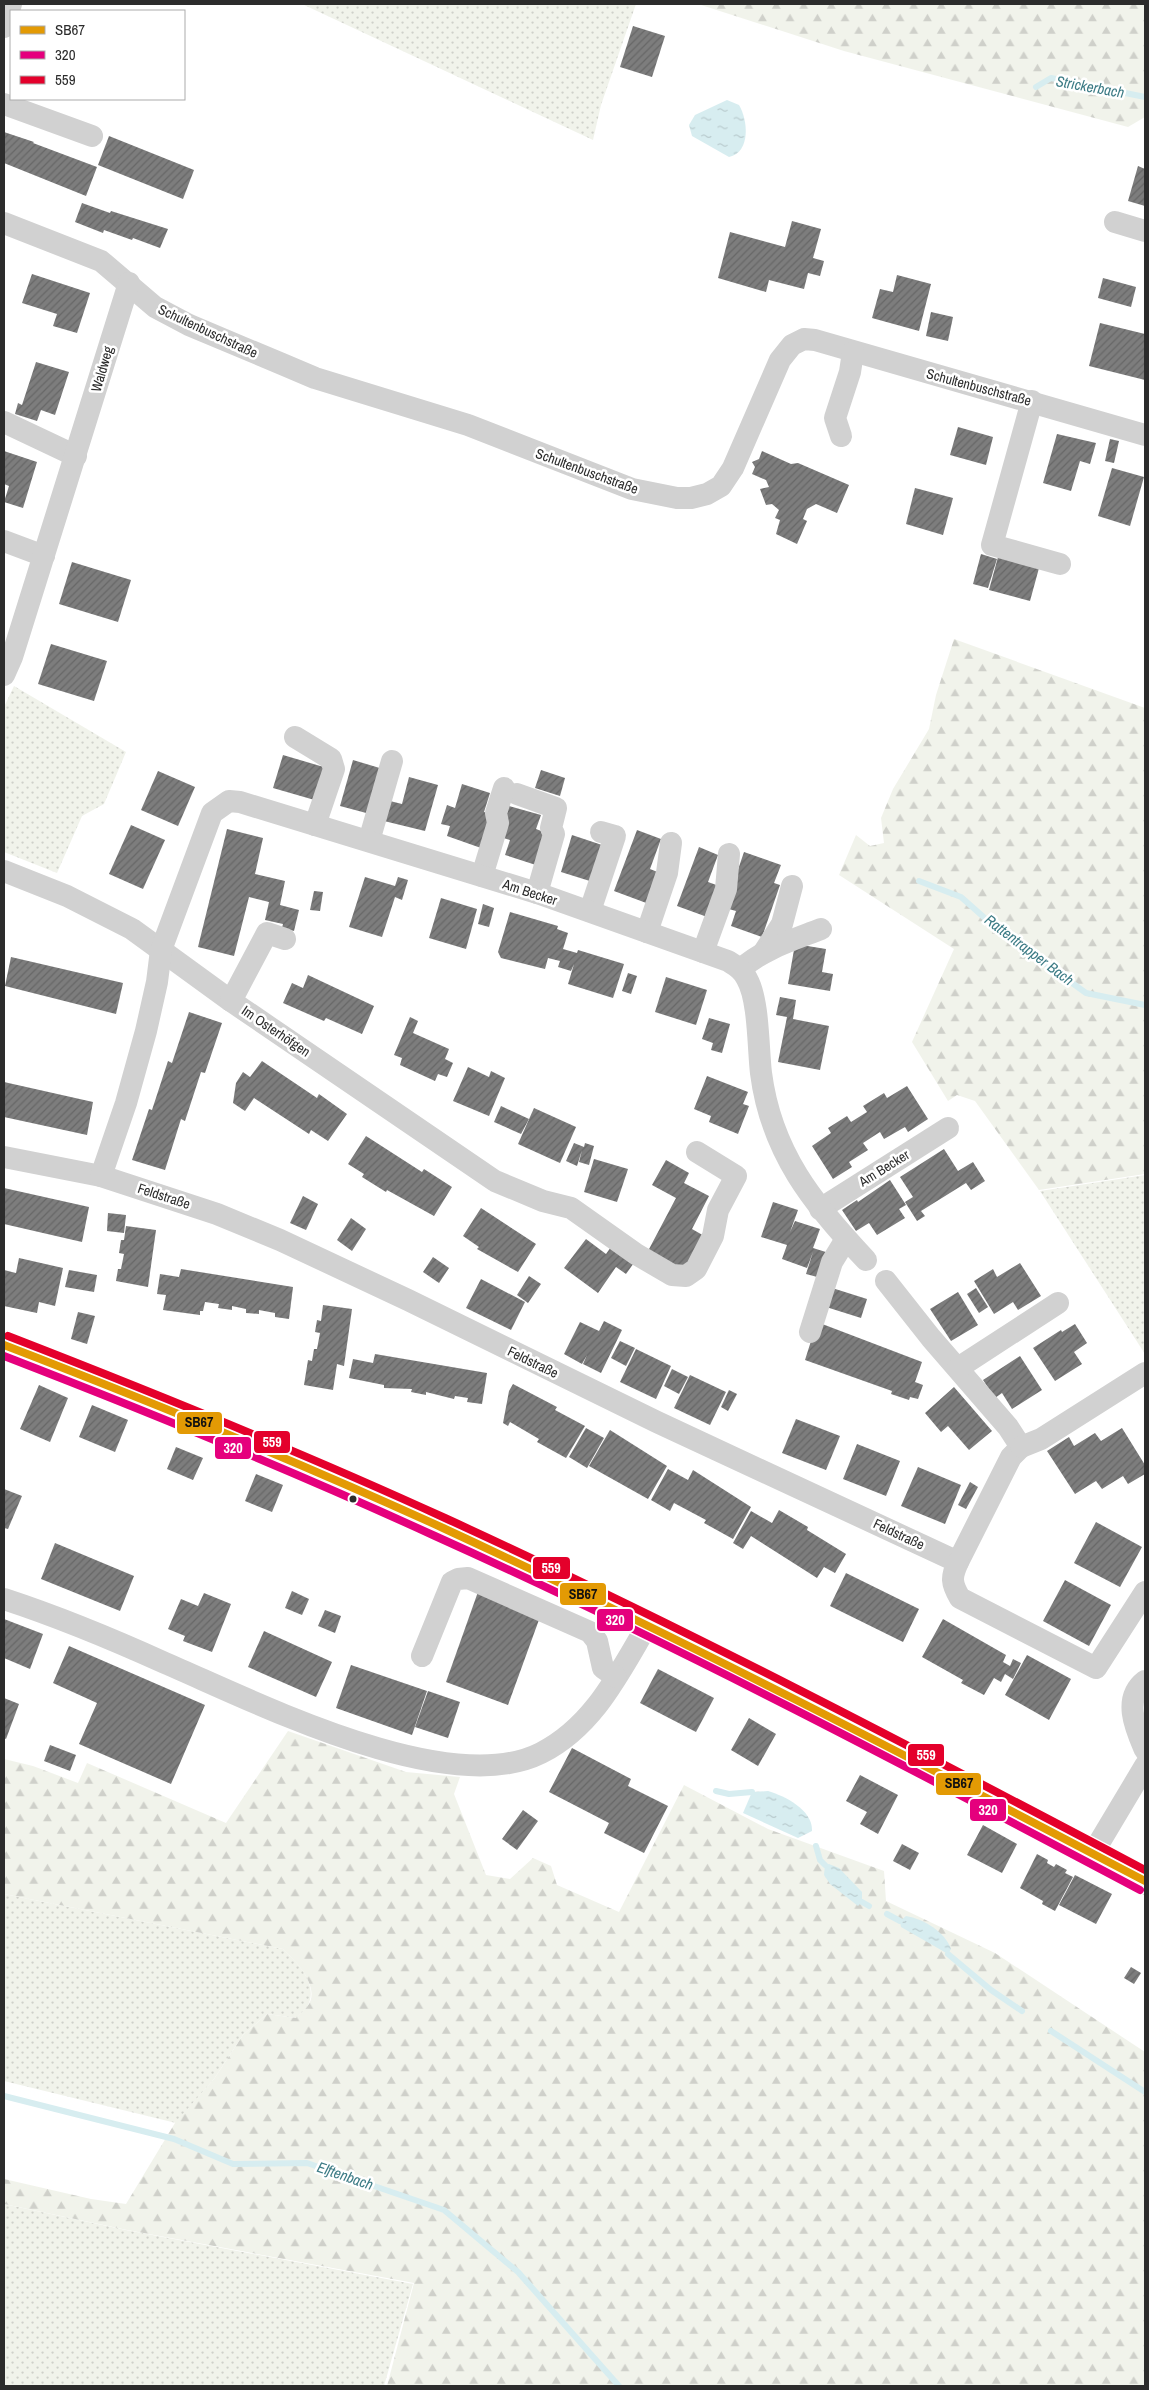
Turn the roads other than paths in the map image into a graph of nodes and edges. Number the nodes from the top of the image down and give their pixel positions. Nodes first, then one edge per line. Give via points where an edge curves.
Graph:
1 (11, 4) edge
2 (4, 27) edge
3 (4, 104) edge
4 (92, 136) dead end
5 (1115, 222) dead end
6 (4, 223) edge
7 (1145, 231) edge
8 (129, 283) junction
9 (853, 352) junction
10 (1032, 401) junction
11 (4, 422) edge
12 (1145, 435) edge
13 (841, 436) dead end
14 (76, 456) junction
15 (4, 541) edge
16 (44, 556) junction
17 (1060, 564) dead end
18 (7, 662) edge
19 (295, 737) dead end
20 (392, 762) dead end
21 (315, 824) junction
22 (601, 832) dead end
23 (369, 841) junction
24 (672, 843) dead end
25 (729, 854) dead end
26 (4, 871) edge
27 (482, 876) junction
28 (792, 886) dead end
29 (537, 893) junction
30 (590, 911) junction
31 (821, 929) dead end
32 (648, 932) junction
33 (285, 939) dead end
34 (161, 950) junction
35 (703, 952) junction
36 (764, 952) junction
37 (740, 969) junction
38 (231, 1001) junction
39 (948, 1128) dead end
40 (697, 1152) dead end
41 (4, 1157) edge
42 (101, 1176) junction
43 (820, 1209) junction
44 (846, 1239) junction
45 (866, 1260) dead end
46 (886, 1281) dead end
47 (1058, 1304) dead end
48 (810, 1332) dead end
49 (4, 1345) edge
50 (958, 1368) junction
51 (1145, 1373) edge
52 (1020, 1447) junction
53 (958, 1562) junction
54 (1145, 1592) edge
55 (4, 1599) edge
56 (648, 1624) junction
57 (422, 1656) dead end
58 (616, 1676) junction
59 (1145, 1681) edge
60 (1145, 1750) edge
61 (1145, 1766) edge
62 (1092, 1853) junction
63 (1145, 1881) edge

1 - 2 street
3 - 4 street
5 - 7 street
6 - 8 street, Schultenbuschstraße via 101,261
8 - 9 street, Schultenbuschstraße via 155,307 189,325 315,378 468,425 632,489 677,498 707,494 721,486 733,468 774,371 792,345 804,339 815,340
8 - 14 street, Waldweg
9 - 10 street, Schultenbuschstraße
9 - 13 street via 835,418
10 - 12 street, Schultenbuschstraße
10 - 17 street via 992,545
11 - 14 street
14 - 16 street, Waldweg
15 - 16 street
16 - 18 street, Waldweg
19 - 21 street via 331,759 334,769
20 - 23 street
21 - 23 street, Am Becker
21 - 34 street, Am Becker via 240,802 229,801 220,806 212,813
22 - 30 street via 614,836
23 - 27 street, Am Becker
24 - 32 street via 667,873
25 - 35 street via 726,889
26 - 34 street, Im Osterhöfgen via 59,893 132,929
27 - 29 street, Am Becker
27 - 29 street via 498,822 496,813 511,791 556,808 551,828 554,834
28 - 36 street via 782,924
29 - 30 street, Am Becker
30 - 32 street, Am Becker
31 - 36 street
32 - 35 street, Am Becker
33 - 38 street via 267,933
34 - 38 street, Im Osterhöfgen
34 - 42 street via 146,1031
35 - 37 street, Am Becker
36 - 37 street
37 - 43 street via 748,980 755,1008 761,1076 772,1126 797,1178
38 - 40 street, Im Osterhöfgen via 495,1181 571,1208 672,1275 686,1276 696,1269 713,1236 718,1210 736,1176
39 - 43 street, Am Becker
41 - 42 street, Feldstraße
42 - 53 street, Feldstraße via 217,1214 280,1240 657,1422
43 - 44 street
44 - 45 street
44 - 48 street via 832,1262
46 - 50 street
47 - 50 street
49 - 56 main road via 290,1461
50 - 52 street via 1008,1427
51 - 52 street via 1041,1438
52 - 53 street
53 - 54 street via 951,1577 960,1598 1096,1668
55 - 58 street via 97,1633 298,1719 410,1758 442,1763 499,1766 541,1753 587,1720
56 - 58 street
56 - 62 main road
57 - 58 street via 452,1582 468,1578 590,1632 597,1641 604,1668
59 - 60 street via 1134,1697 1132,1714
61 - 62 street
62 - 63 main road

